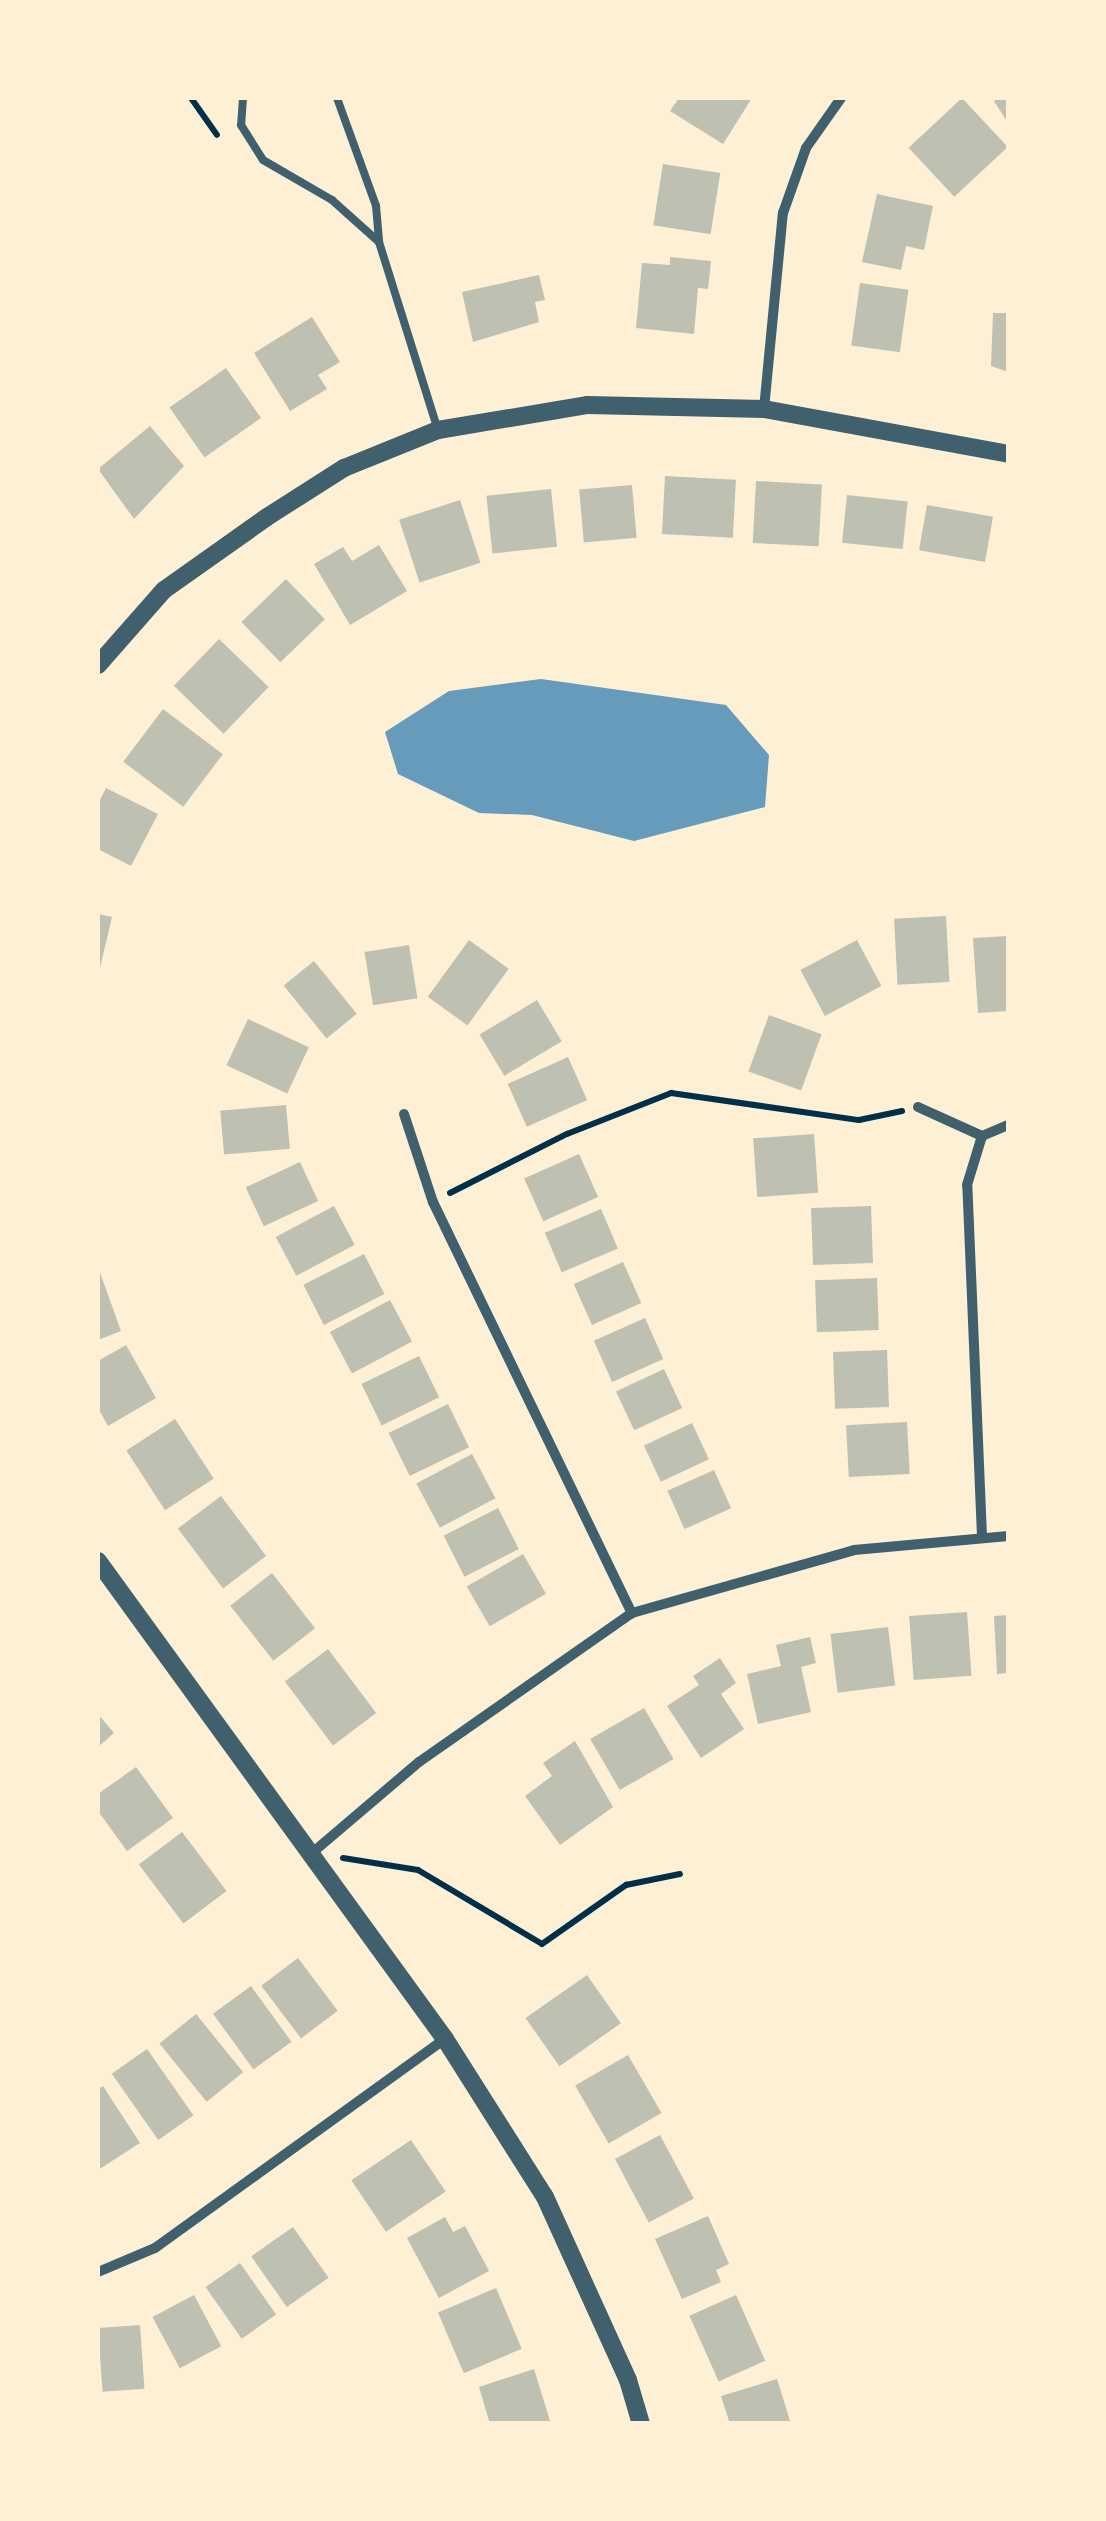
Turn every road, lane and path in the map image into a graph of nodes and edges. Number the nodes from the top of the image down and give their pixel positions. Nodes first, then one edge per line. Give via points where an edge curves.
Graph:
1 (191, 98) edge
2 (243, 98) edge
3 (337, 98) edge
4 (841, 98) edge
5 (216, 135) dead end
6 (380, 242) junction
7 (764, 408) junction
8 (438, 430) junction
9 (1008, 454) edge
10 (98, 665) edge
11 (918, 1108) joint
12 (404, 1114) dead end
13 (1008, 1126) edge
14 (982, 1136) junction
15 (433, 1202) junction
16 (982, 1536) junction
17 (1008, 1536) edge
18 (98, 1562) edge
19 (632, 1613) junction
20 (312, 1853) junction
21 (680, 1874) dead end
22 (445, 2039) junction
23 (98, 2272) edge
24 (641, 2424) edge

1 - 5 path
2 - 6 lane via 241,125 263,160 332,200
3 - 6 lane via 376,206
4 - 7 street via 806,148 782,212
6 - 8 lane
7 - 8 street via 588,404
7 - 9 street
8 - 10 street via 344,468 267,516 164,590
11 - 14 street
11 - 15 path via 858,1120 671,1094 566,1134
12 - 15 street
13 - 14 street
14 - 16 street via 967,1186
15 - 19 street
16 - 17 street
16 - 19 street via 854,1550
18 - 20 street
19 - 20 street via 420,1762
20 - 21 path via 418,1870 542,1944 626,1885
20 - 22 street
22 - 23 street via 155,2248
22 - 24 street via 544,2197 628,2380

